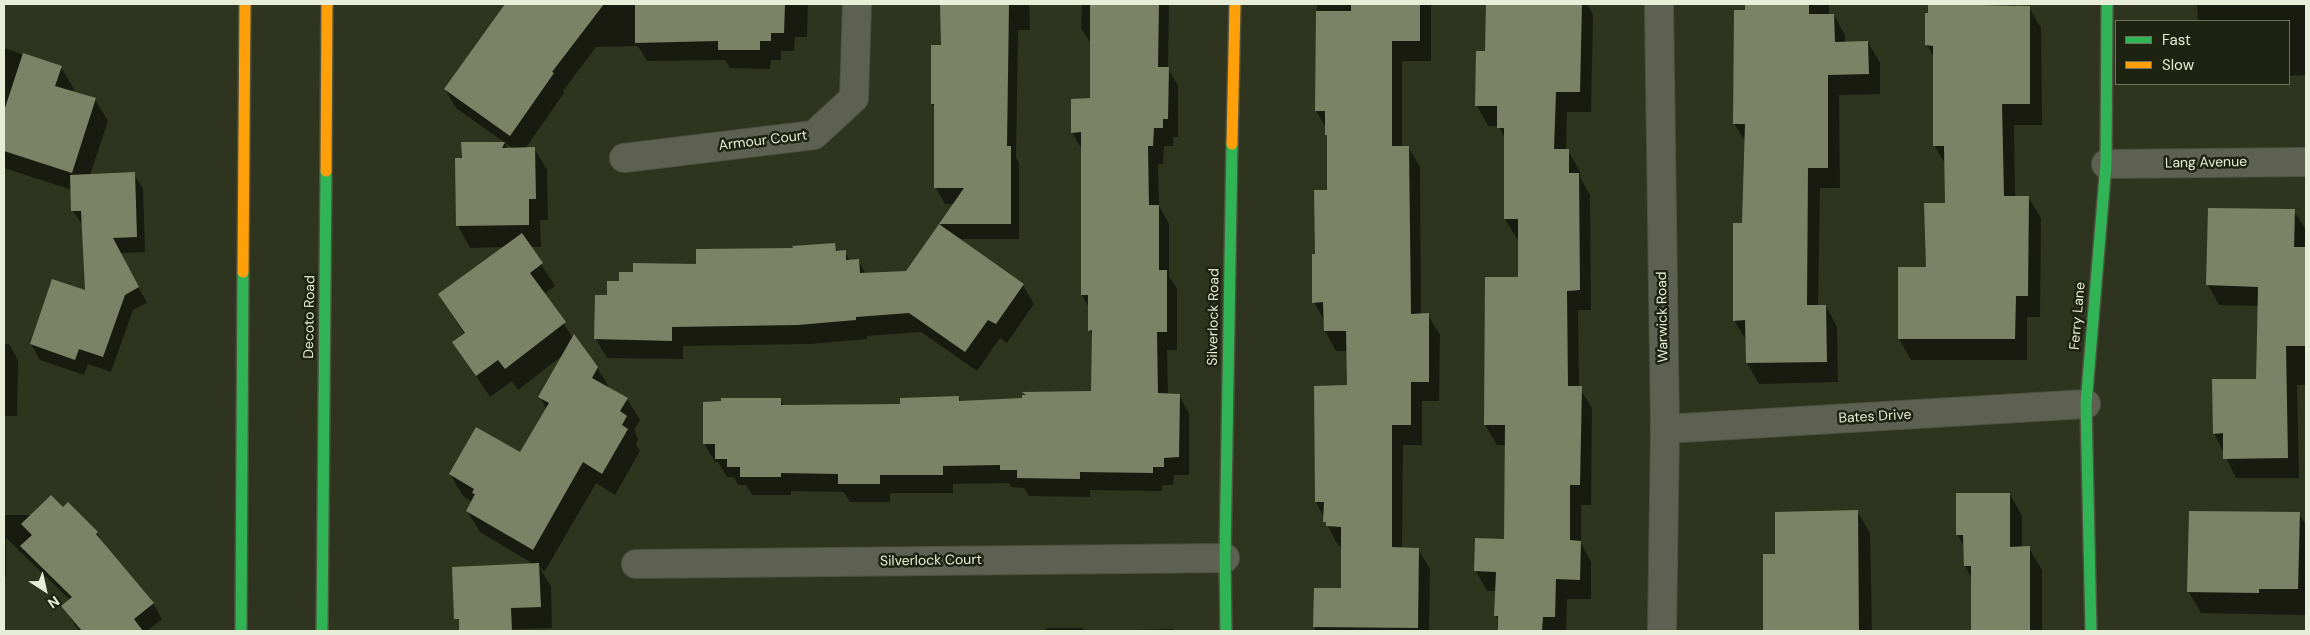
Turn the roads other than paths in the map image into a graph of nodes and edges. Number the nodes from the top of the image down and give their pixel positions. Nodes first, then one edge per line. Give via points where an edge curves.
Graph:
1 (245, 4) edge
2 (328, 4) edge
3 (857, 4) edge
4 (1235, 4) edge
5 (1659, 4) edge
6 (2107, 4) edge
7 (624, 158) dead end
8 (2306, 162) edge
9 (2106, 164) junction
10 (2086, 404) junction
11 (1665, 430) junction
12 (1225, 558) junction
13 (636, 564) dead end
14 (241, 631) edge
15 (322, 631) edge
16 (1226, 631) edge
17 (1662, 631) edge
18 (2091, 631) edge

1 - 14 street
2 - 15 street, Decoto Road
3 - 7 street, Armour Court via 854,98 814,135
4 - 12 street, Silverlock Road
5 - 11 street, Warwick Road
6 - 9 street, Ferry Lane
8 - 9 street, Lang Avenue
9 - 10 street, Ferry Lane
10 - 11 street, Bates Drive
10 - 18 street, Ferry Lane
11 - 17 street, Warwick Road
12 - 13 street, Silverlock Court
12 - 16 street, Silverlock Road

